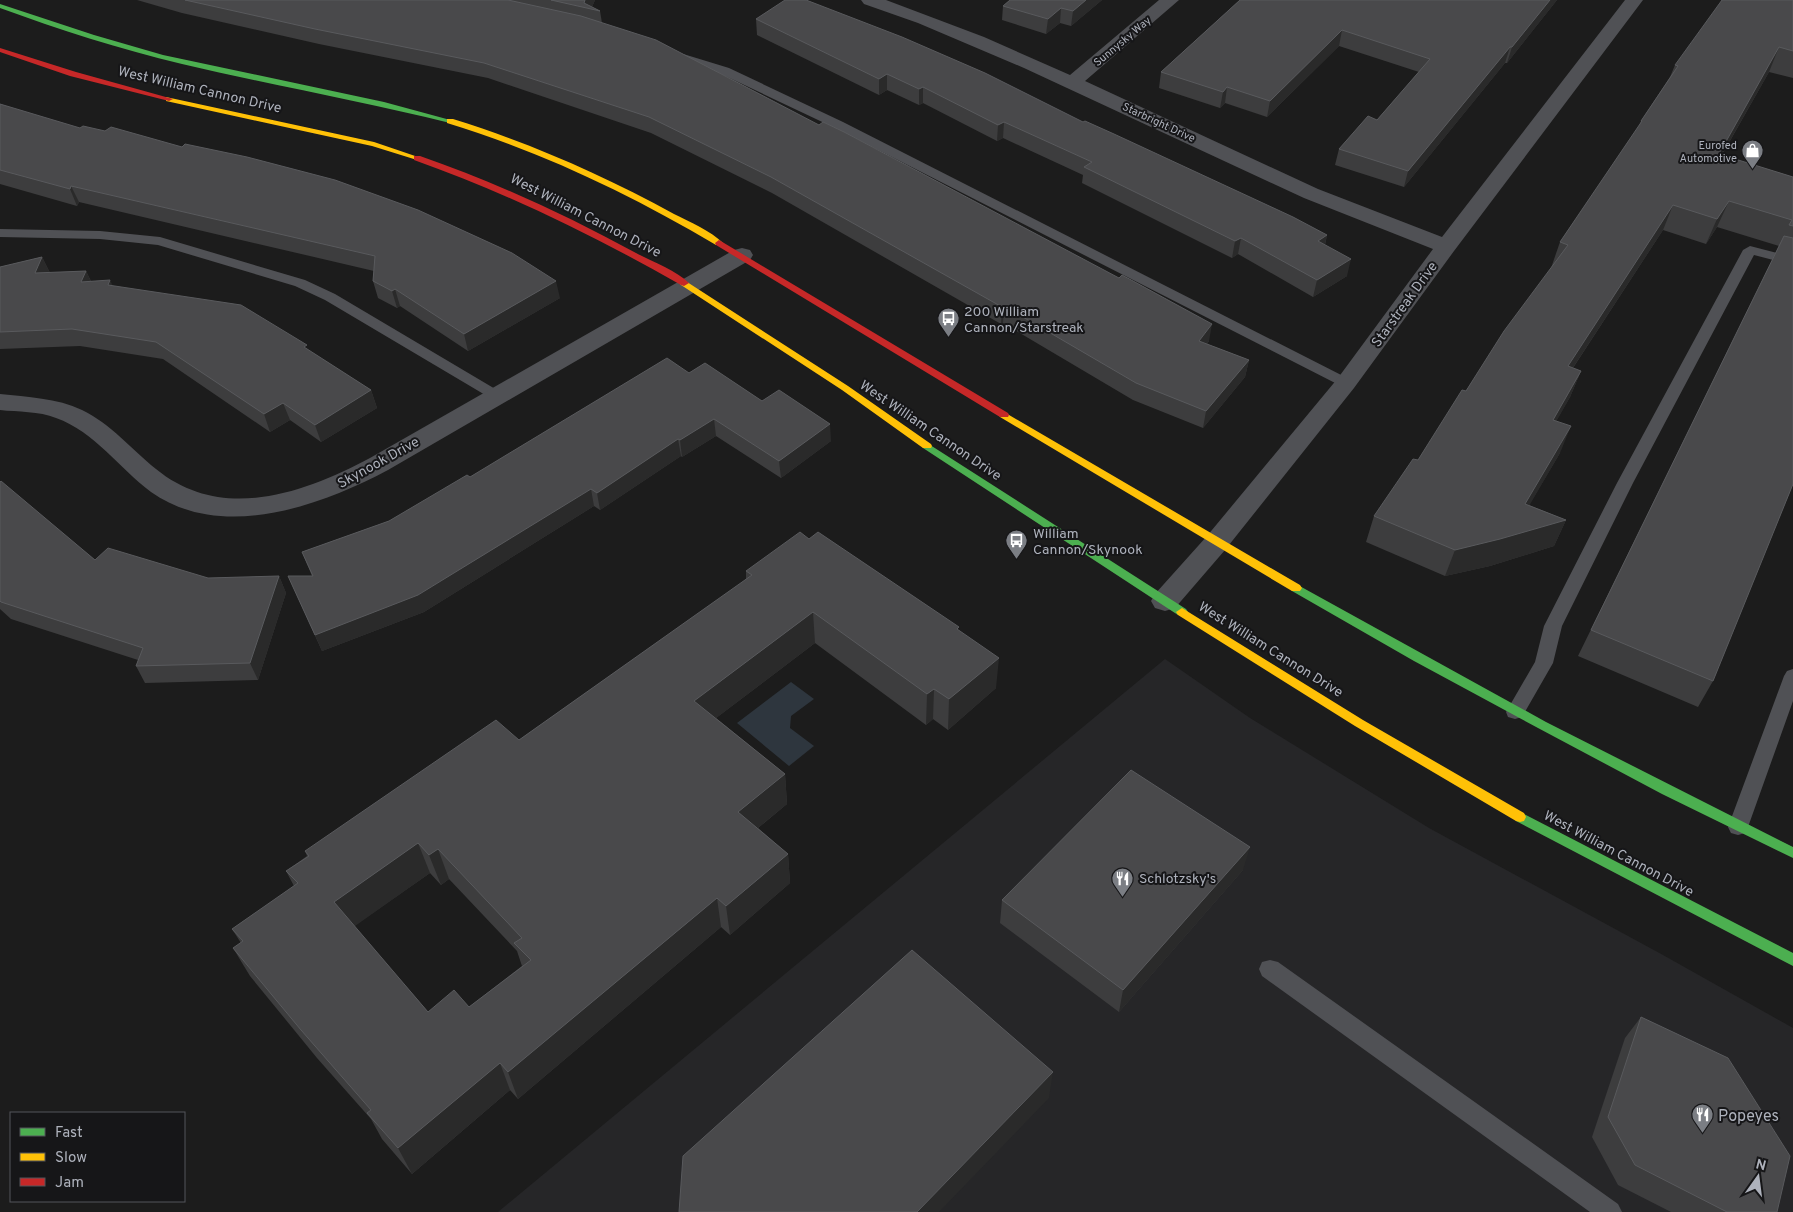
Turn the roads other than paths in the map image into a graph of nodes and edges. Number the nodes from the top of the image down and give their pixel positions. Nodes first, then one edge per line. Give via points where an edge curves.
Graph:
1 (870, 0) edge
2 (1170, 0) edge
3 (1634, 0) edge
4 (0, 6) edge
5 (0, 50) edge
6 (670, 54) edge
7 (1073, 82) junction
8 (0, 233) edge
9 (1446, 246) junction
10 (742, 255) junction
11 (1793, 261) edge
12 (689, 286) junction
13 (1346, 383) junction
14 (497, 396) junction
15 (0, 402) edge
16 (1216, 542) junction
17 (1165, 601) junction
18 (1793, 676) edge
19 (1516, 712) junction
20 (1738, 827) junction
21 (1793, 853) edge
22 (1793, 960) edge
23 (1270, 969) dead end
24 (1610, 1212) edge

1 - 7 street, Starbright Drive
2 - 7 street, Sunnysky Way
3 - 9 street, Starstreak Drive
4 - 10 main road, West William Cannon Drive via 62,29 151,54 430,116 535,150 629,192
5 - 12 main road, West William Cannon Drive via 160,97 374,144 466,174 614,243
6 - 13 lane via 725,71 839,125
7 - 9 street, Starbright Drive via 1310,193
8 - 14 lane via 106,234 160,241 300,283 330,297
9 - 13 street, Starstreak Drive
10 - 12 street, Skynook Drive
10 - 16 main road, West William Cannon Drive
11 - 19 lane via 1750,250 1625,483 1553,626 1544,663
12 - 14 street, Skynook Drive
12 - 17 main road, West William Cannon Drive
13 - 16 street, Starstreak Drive
14 - 15 street, Skynook Drive via 336,486 304,497 246,509 196,502 172,494 156,484 95,428 73,415 38,406
16 - 17 street, Starstreak Drive
16 - 19 main road, West William Cannon Drive via 1405,653
17 - 22 main road, West William Cannon Drive via 1359,723 1546,832
18 - 20 lane
19 - 20 main road, West William Cannon Drive
20 - 21 main road, West William Cannon Drive
23 - 24 lane

